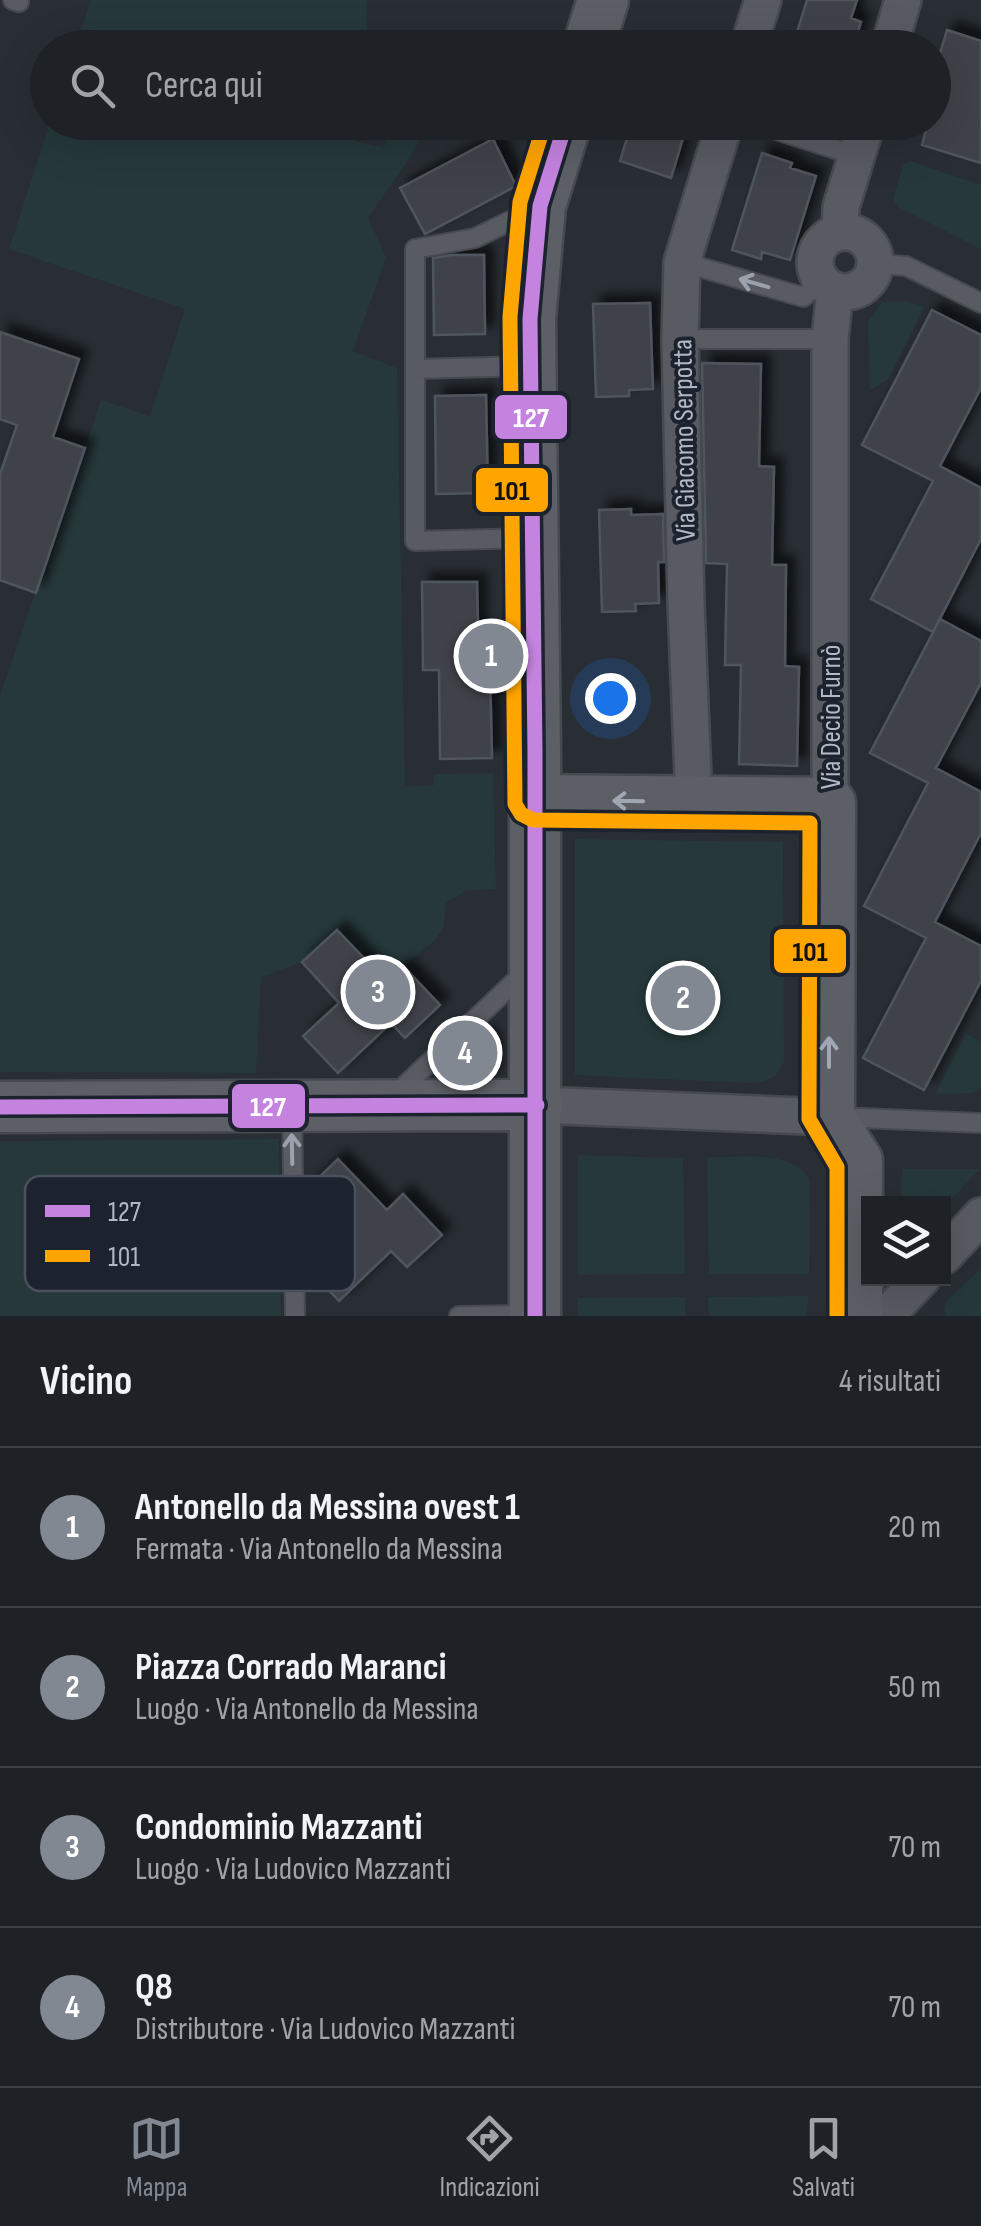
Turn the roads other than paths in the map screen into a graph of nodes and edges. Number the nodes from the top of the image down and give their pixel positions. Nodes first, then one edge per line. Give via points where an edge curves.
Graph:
1 (603, 0) edge
2 (763, 0) edge
3 (903, 0) edge
4 (594, 30) edge
5 (754, 30) edge
6 (894, 30) edge
7 (560, 140) edge
8 (719, 140) edge
9 (862, 140) edge
10 (540, 206) junction
11 (840, 232) junction
12 (682, 262) junction
13 (875, 264) junction
14 (828, 286) junction
15 (981, 303) edge
16 (680, 339) junction
17 (830, 339) junction
18 (530, 366) junction
19 (415, 369) junction
20 (532, 538) junction
21 (693, 782) junction
22 (535, 800) junction
23 (830, 803) junction
24 (536, 961) junction
25 (537, 1105) junction
26 (292, 1106) junction
27 (385, 1106) junction
28 (0, 1107) edge
29 (829, 1117) junction
30 (981, 1123) edge
31 (293, 1176) edge
32 (981, 1216) edge
33 (951, 1248) edge
34 (914, 1286) edge
35 (295, 1291) edge
36 (535, 1315) edge
37 (295, 1316) edge
38 (459, 1316) edge
39 (857, 1316) edge
40 (886, 1316) edge

1 - 4 street
2 - 5 street
3 - 6 street
7 - 10 street
8 - 12 street, Via Giacomo Serpotta
9 - 11 street
10 - 18 street
10 - 19 lane via 475,238 415,249
11 - 13 street via 862,237
11 - 14 street via 817,252 816,267
14 -> 12 lane via 803,297
12 - 16 street, Via Giacomo Serpotta
13 - 14 street via 864,285 850,292
13 - 15 lane via 906,266
14 - 17 street, Via Decio Furnò
16 - 17 lane
16 - 21 street, Via Giacomo Serpotta
17 - 23 street, Via Decio Furnò
18 - 19 lane
18 - 20 street
19 - 20 lane via 415,541
20 - 22 street
21 -> 22 street
21 - 23 street
22 - 24 street
29 -> 23 street, Via Decio Furnò
24 - 25 street
24 - 27 lane
25 - 27 street
25 - 29 street
25 - 36 street
26 - 27 street
26 - 28 street
31 -> 26 lane
29 - 30 lane
29 - 39 street via 857,1160
32 - 33 street
34 - 40 street
37 -> 35 lane
36 - 38 lane

